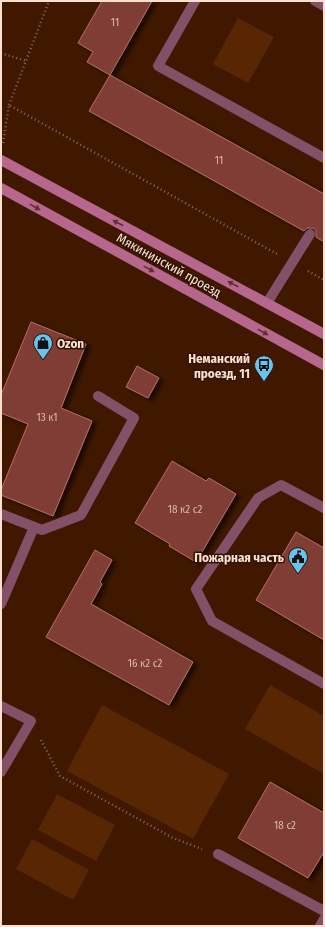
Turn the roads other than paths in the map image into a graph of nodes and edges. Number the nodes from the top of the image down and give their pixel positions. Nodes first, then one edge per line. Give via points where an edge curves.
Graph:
1 (195, 1) edge
2 (315, 1) edge
3 (324, 6) edge
4 (324, 158) edge
5 (1, 160) edge
6 (1, 188) edge
7 (310, 234) dead end
8 (267, 303) junction
9 (324, 334) edge
10 (324, 366) edge
11 (98, 396) dead end
12 (324, 508) edge
13 (1, 514) edge
14 (34, 527) junction
15 (1, 604) edge
16 (324, 684) edge
17 (1, 706) edge
18 (1, 772) edge
19 (218, 854) road end
20 (324, 911) edge
21 (324, 918) edge
22 (320, 926) edge

1 - 4 lane via 158,66
2 - 3 lane
8 -> 5 main road, Мякининский проезд
6 -> 10 main road, Мякининский проезд
7 - 8 lane
8 - 9 main road, Мякининский проезд
11 - 14 lane via 134,418 81,514 42,530
12 - 16 lane via 281,485 258,498 196,589 212,621
13 - 14 lane
14 - 15 lane
17 - 18 lane via 31,721
19 - 20 lane
21 - 22 lane

